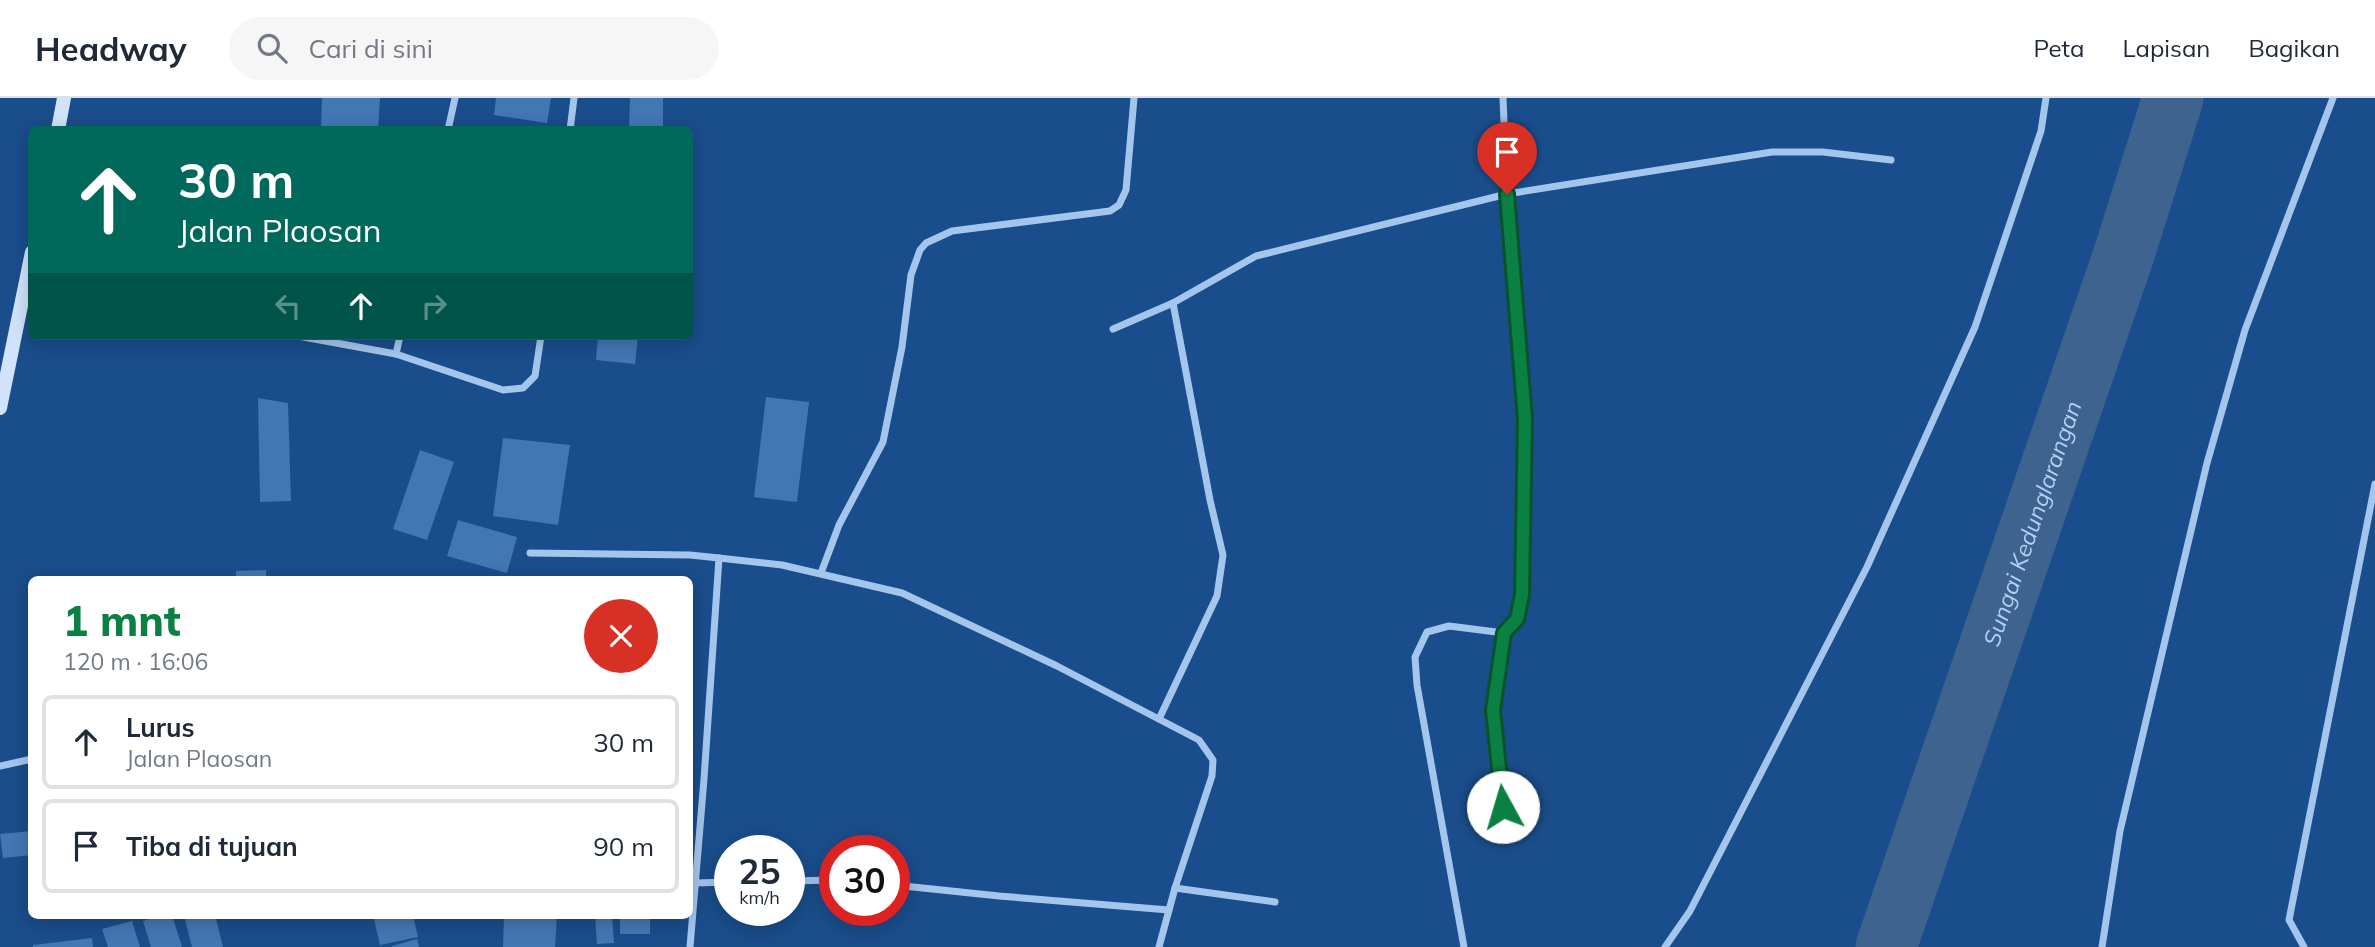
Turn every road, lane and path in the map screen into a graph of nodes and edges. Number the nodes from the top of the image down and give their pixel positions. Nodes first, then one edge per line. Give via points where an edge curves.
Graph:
1 (64, 98) edge
2 (455, 98) edge
3 (574, 98) edge
4 (1134, 98) edge
5 (1503, 98) edge
6 (2046, 98) edge
7 (2333, 98) edge
8 (59, 126) edge
9 (449, 126) edge
10 (570, 126) edge
11 (1891, 160) dead end
12 (1507, 194) junction
13 (28, 287) edge
14 (1173, 303) junction
15 (1113, 329) dead end
16 (321, 340) edge
17 (399, 340) edge
18 (540, 340) edge
19 (6, 347) edge
20 (396, 354) junction
21 (0, 408) edge
22 (2375, 484) edge
23 (530, 553) dead end
24 (719, 558) junction
25 (821, 573) junction
26 (1504, 633) junction
27 (1160, 719) junction
28 (28, 760) edge
29 (0, 766) edge
30 (1505, 829) dead end
31 (714, 882) edge
32 (695, 883) junction
33 (910, 887) edge
34 (1175, 888) junction
35 (1275, 902) dead end
36 (693, 909) edge
37 (1169, 910) junction
38 (692, 919) edge
39 (690, 947) edge
40 (1159, 947) edge
41 (1464, 947) edge
42 (1665, 947) edge
43 (2102, 947) edge
44 (2304, 947) edge

1 - 8 main road
2 - 9 street
3 - 10 street
4 - 25 street via 1126,190 1119,205 1110,211 952,232 920,250 911,275 883,442 839,525
5 - 12 street
6 - 42 street via 2041,131 1975,327 1873,555 1690,911
7 - 43 street via 2245,330 2207,463 2120,831
11 - 12 street via 1772,152
12 - 14 street via 1256,256
12 - 26 street via 1525,419 1522,595 1517,619
13 - 19 main road
14 - 15 street
14 - 27 street via 1223,555 1217,596
16 - 20 street
17 - 20 street
18 - 20 street via 535,376 523,388 503,390
19 - 21 main road
22 - 44 street via 2289,920
23 - 24 street
24 - 25 street
24 - 32 street
25 - 27 street via 902,593
26 - 30 street via 1493,710
26 - 41 street via 1450,626 1427,632 1415,657
27 - 34 street via 1199,740 1213,760 1212,776
28 - 29 street
31 - 32 street
32 - 36 street
33 - 37 street
34 - 35 street
34 - 37 street
37 - 40 street
38 - 39 street

